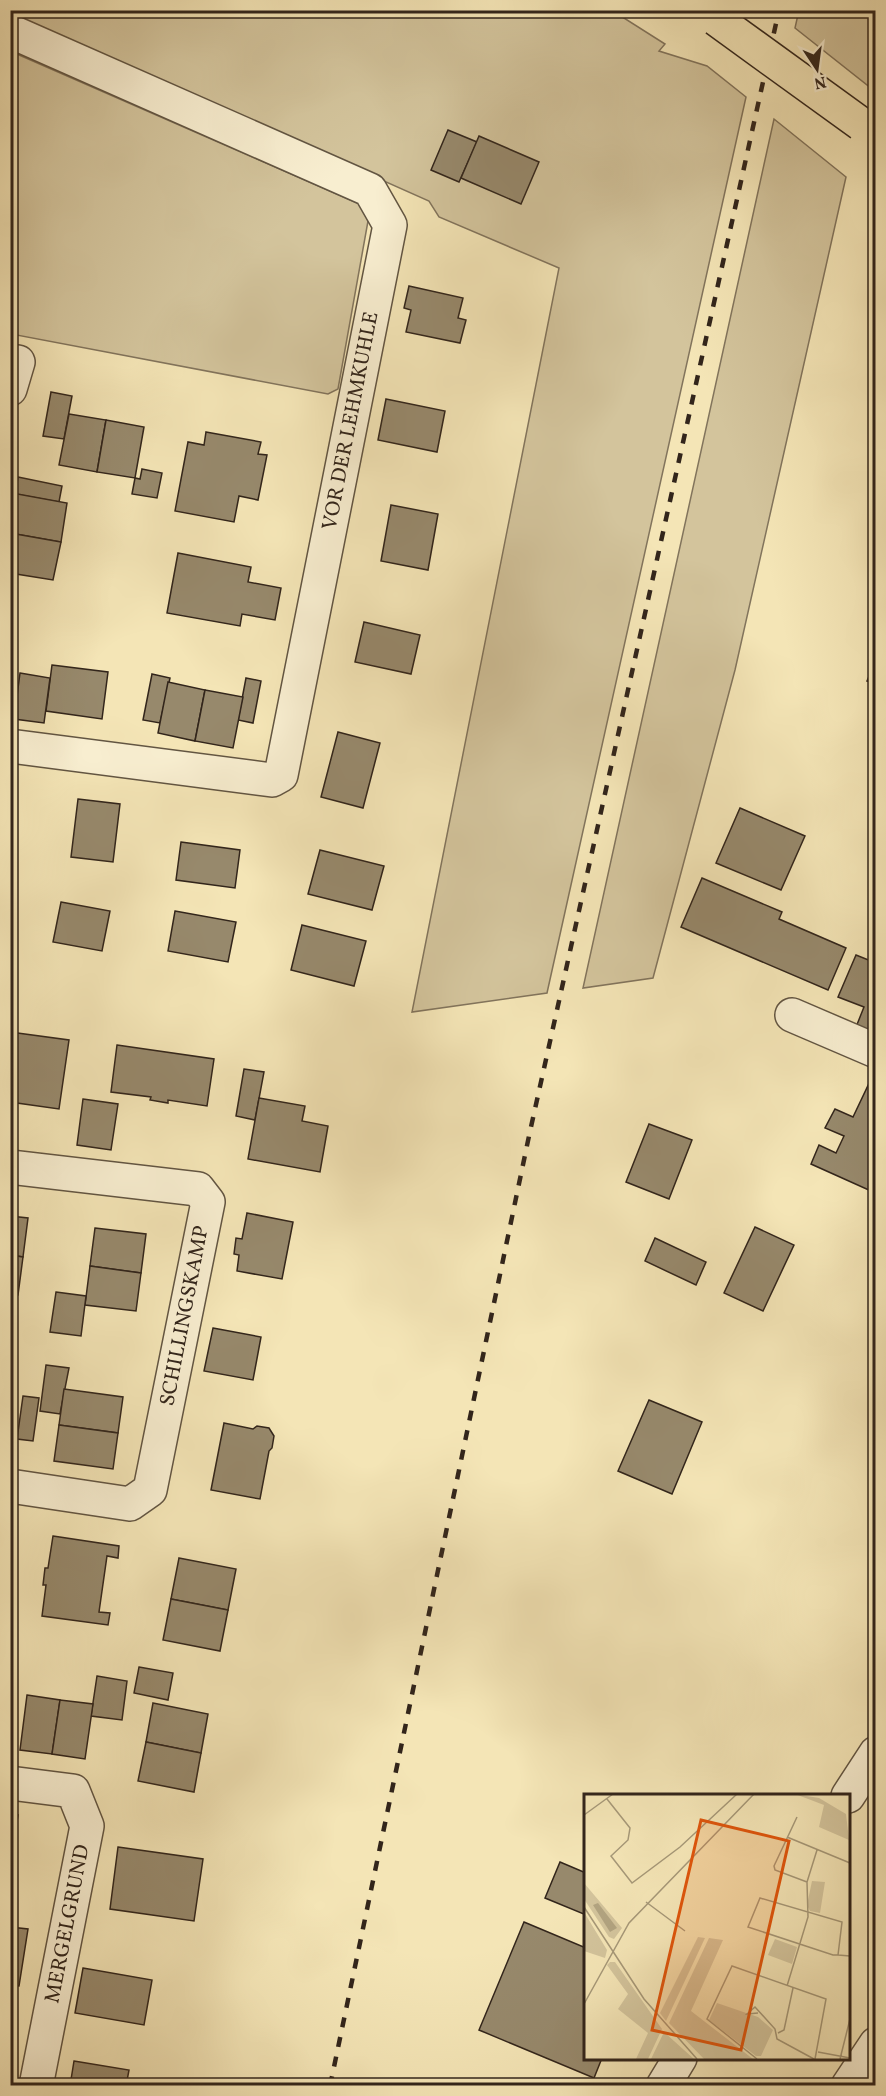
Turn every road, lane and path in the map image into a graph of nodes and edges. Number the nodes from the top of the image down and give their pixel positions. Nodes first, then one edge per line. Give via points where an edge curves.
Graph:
1 (716, 19) dead end
2 (10, 31) edge
3 (861, 124) dead end
4 (10, 361) edge
5 (10, 388) edge
6 (10, 746) edge
7 (792, 1015) dead end
8 (876, 1052) edge
9 (10, 1167) edge
10 (10, 1486) edge
11 (876, 1753) edge
12 (10, 1783) edge
13 (849, 1794) edge
14 (876, 2044) edge
15 (679, 2060) edge
16 (36, 2085) edge
17 (663, 2085) edge
18 (848, 2085) edge

1 - 3 main road, bridge
2 - 6 street, VOR DER LEHMKUHLE via 370,190 390,225 281,775 272,780
4 - 5 street via 18,362
7 - 8 street
9 - 10 street, SCHILLINGSKAMP via 198,1189 208,1202 150,1490 130,1504
11 - 13 street
12 - 16 street, MERGELGRUND via 73,1791 87,1826
14 - 18 street
15 - 17 street

